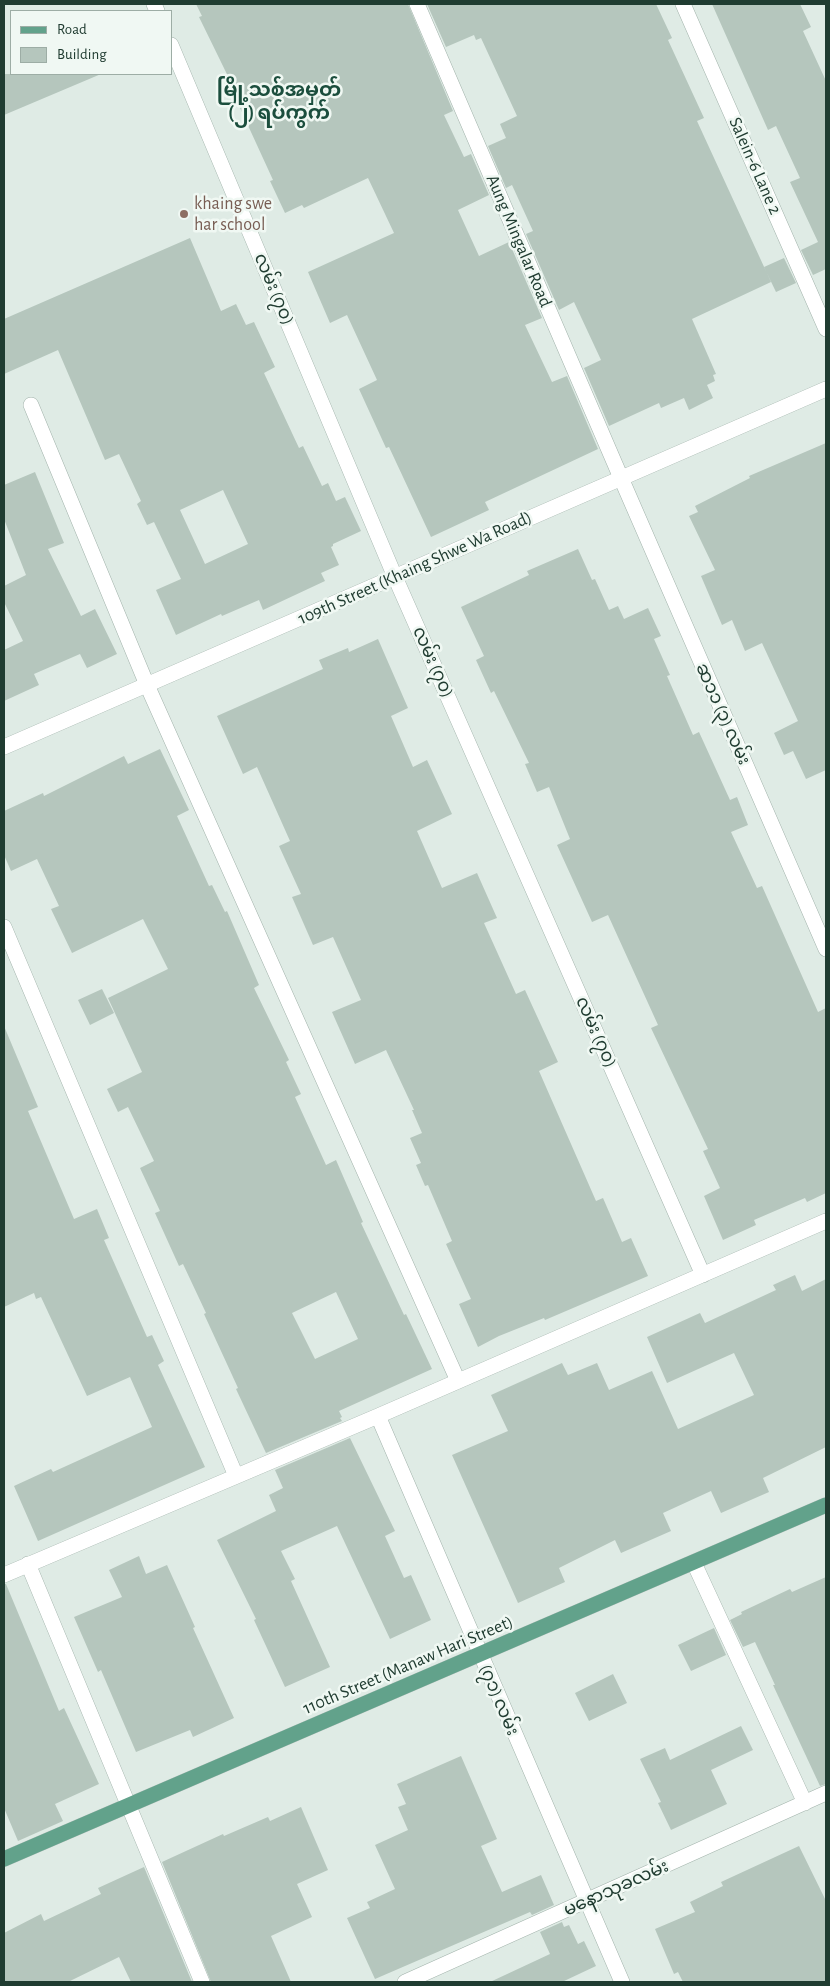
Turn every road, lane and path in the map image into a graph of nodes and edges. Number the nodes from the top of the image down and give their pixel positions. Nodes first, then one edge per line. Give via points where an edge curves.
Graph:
1 (417, 4) edge
2 (683, 4) edge
3 (172, 47) edge
4 (826, 329) edge
5 (826, 389) edge
6 (31, 405) dead end
7 (621, 478) junction
8 (395, 577) junction
9 (147, 685) junction
10 (4, 747) edge
11 (4, 927) edge
12 (826, 949) edge
13 (826, 1222) edge
14 (703, 1275) junction
15 (458, 1381) junction
16 (378, 1416) junction
17 (236, 1476) junction
18 (826, 1505) edge
19 (694, 1563) junction
20 (28, 1564) junction
21 (4, 1575) edge
22 (480, 1655) junction
23 (825, 1798) edge
24 (805, 1803) junction
25 (129, 1806) junction
26 (4, 1859) edge
27 (587, 1902) junction
28 (202, 1982) edge
29 (405, 1982) edge
30 (622, 1982) edge

1 - 7 street, Aung Mingalar Road
2 - 4 street, Salein-6 Lane 2
3 - 8 street, လမ်း (၇၀)
5 - 7 street, 109th Street (Khaing Shwe Wa Road)
6 - 9 street
7 - 8 street, 109th Street (Khaing Shwe Wa Road)
7 - 12 street, ဆ၁၁ (၃) လမ်း
8 - 9 street, 109th Street (Khaing Shwe Wa Road)
8 - 14 street, လမ်း (၇၀)
9 - 10 street, 109th Street (Khaing Shwe Wa Road)
9 - 15 street
11 - 17 street
13 - 14 street
14 - 15 street
15 - 16 street
16 - 17 street
16 - 22 street, (၇၁) လမ်း
17 - 20 street
18 - 19 main road, 110th Street (Manaw Hari Street)
19 - 22 main road, 110th Street (Manaw Hari Street)
19 - 24 street
20 - 21 street
20 - 25 street
22 - 25 main road, 110th Street (Manaw Hari Street)
22 - 27 street, (၇၁) လမ်း
23 - 24 street, မနောသုခလမ်း
24 - 27 street, မနောသုခလမ်း
25 - 26 main road, 110th Street (Manaw Hari Street)
25 - 28 street
27 - 29 street, မနောသုခလမ်း
27 - 30 street, (၇၁) လမ်း

